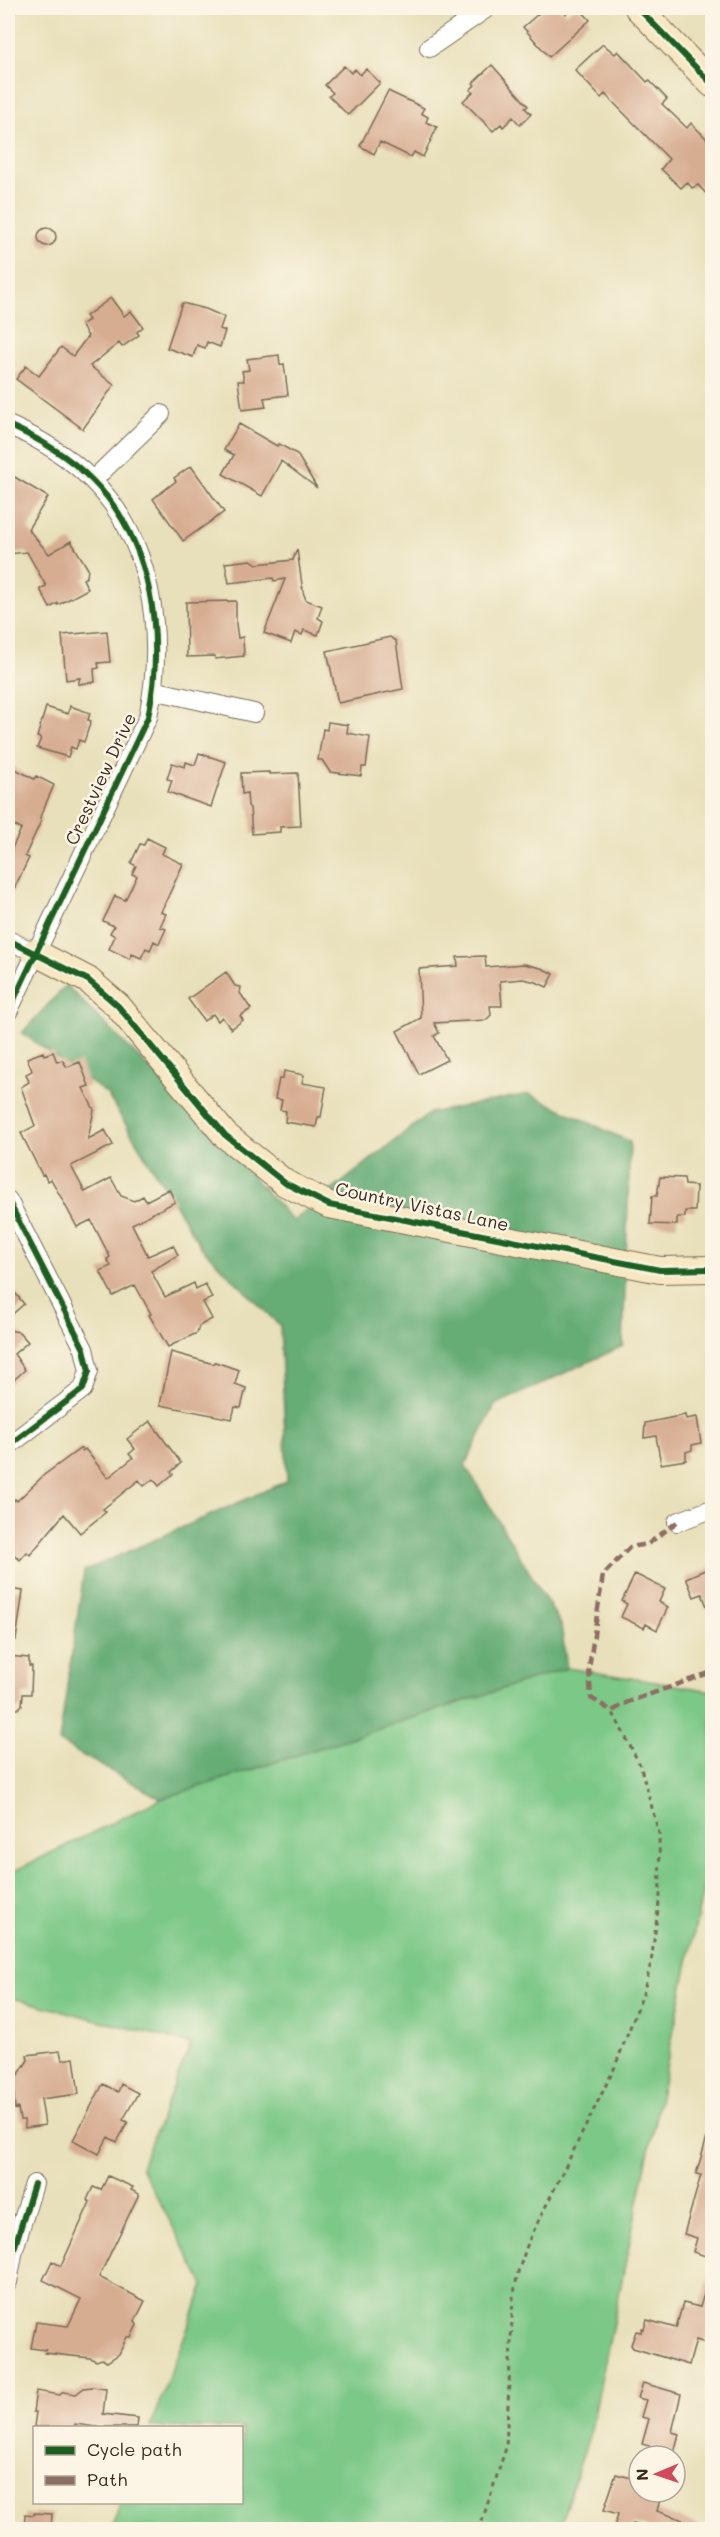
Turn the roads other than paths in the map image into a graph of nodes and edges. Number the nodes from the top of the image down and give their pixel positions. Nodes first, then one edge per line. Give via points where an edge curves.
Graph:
1 (487, 8) edge
2 (638, 8) edge
3 (429, 48) dead end
4 (712, 84) edge
5 (161, 414) dead end
6 (8, 424) edge
7 (93, 480) junction
8 (153, 690) junction
9 (254, 713) dead end
10 (8, 940) edge
11 (34, 952) junction
12 (8, 1012) edge
13 (8, 1200) edge
14 (712, 1269) edge
15 (8, 1446) edge
16 (712, 1509) edge
17 (677, 1522) dead end
18 (34, 2184) dead end
19 (8, 2282) edge

1 - 3 street
2 - 4 street
5 - 7 street
6 - 7 street, Crestview Drive via 50,446
7 - 8 street, Crestview Drive via 130,536 146,577 155,622
8 - 9 street
8 - 11 street, Crestview Drive via 148,717 136,744
10 - 11 street, Country Vistas Lane
11 - 12 street, Crestview Drive
11 - 14 street, Country Vistas Lane via 88,980 118,1006 225,1135 285,1183 329,1205 660,1270
13 - 15 street via 84,1349 89,1371 82,1389
16 - 17 street
18 - 19 street

